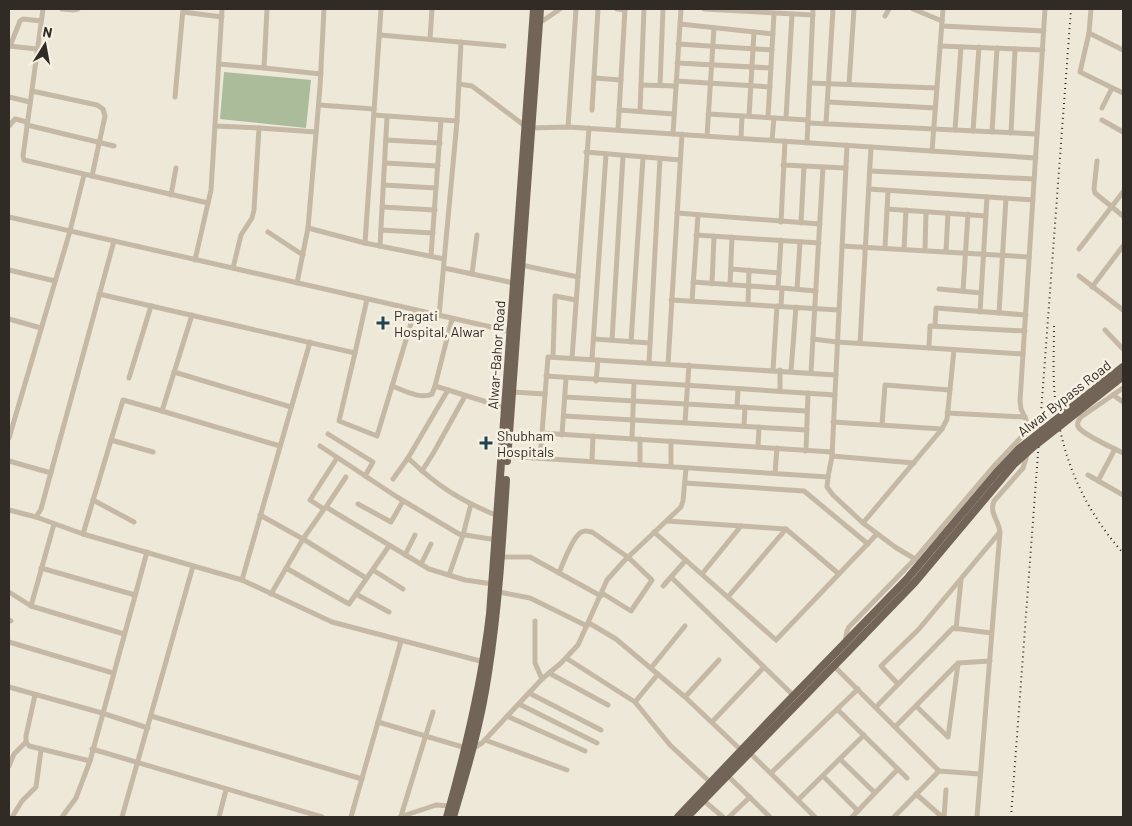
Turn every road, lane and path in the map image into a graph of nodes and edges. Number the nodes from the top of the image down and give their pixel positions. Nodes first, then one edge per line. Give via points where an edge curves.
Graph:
1 (43, 9) edge
2 (62, 9) edge
3 (78, 9) edge
4 (222, 9) edge
5 (268, 9) edge
6 (324, 9) edge
7 (381, 9) edge
8 (432, 9) edge
9 (534, 9) edge
10 (540, 9) edge
11 (560, 9) edge
12 (576, 9) edge
13 (598, 9) edge
14 (616, 9) edge
15 (625, 9) edge
16 (644, 9) edge
17 (663, 9) edge
18 (681, 9) edge
19 (704, 9) edge
20 (833, 9) edge
21 (854, 9) edge
22 (889, 9) edge
23 (913, 9) edge
24 (943, 9) edge
25 (1045, 9) edge
26 (1091, 9) edge
27 (183, 10) edge
28 (813, 12) edge
29 (774, 14) junction
30 (792, 14) junction
31 (886, 16) dead end
32 (222, 17) junction
33 (41, 21) junction
34 (538, 24) junction
35 (680, 24) junction
36 (942, 24) junction
37 (714, 28) junction
38 (1044, 30) junction
39 (754, 32) junction
40 (1089, 33) junction
41 (773, 34) junction
42 (380, 35) junction
43 (430, 39) junction
44 (461, 42) junction
45 (678, 44) junction
46 (9, 46) edge
47 (504, 46) dead end
48 (713, 46) junction
49 (940, 46) junction
50 (961, 47) junction
51 (979, 48) junction
52 (997, 48) junction
53 (37, 49) junction
54 (753, 49) junction
55 (1016, 49) junction
56 (772, 50) junction
57 (1043, 50) junction
58 (1123, 50) edge
59 (677, 63) junction
60 (219, 64) junction
61 (711, 64) junction
62 (752, 67) junction
63 (264, 68) junction
64 (771, 68) junction
65 (321, 74) junction
66 (594, 78) junction
67 (621, 80) junction
68 (676, 83) junction
69 (710, 83) junction
70 (810, 83) junction
71 (459, 84) junction
72 (829, 84) junction
73 (849, 84) junction
74 (641, 85) junction
75 (660, 86) junction
76 (751, 86) junction
77 (770, 87) junction
78 (937, 88) junction
79 (1112, 88) junction
80 (32, 91) junction
81 (1123, 93) edge
82 (9, 97) edge
83 (175, 97) dead end
84 (30, 102) junction
85 (828, 102) junction
86 (319, 105) junction
87 (935, 108) junction
88 (1102, 108) dead end
89 (592, 110) dead end
90 (619, 110) junction
91 (640, 111) junction
92 (374, 112) junction
93 (674, 114) junction
94 (708, 114) junction
95 (742, 116) junction
96 (749, 116) junction
97 (388, 117) junction
98 (771, 117) junction
99 (786, 118) junction
100 (441, 120) junction
101 (1102, 120) dead end
102 (457, 121) junction
103 (808, 121) junction
104 (27, 123) junction
105 (826, 123) junction
106 (9, 126) edge
107 (215, 126) junction
108 (528, 127) junction
109 (568, 127) junction
110 (259, 128) junction
111 (589, 128) junction
112 (934, 129) junction
113 (618, 130) junction
114 (955, 130) junction
115 (973, 131) junction
116 (316, 132) junction
117 (992, 132) junction
118 (1123, 132) edge
119 (1011, 133) junction
120 (673, 134) junction
121 (682, 134) junction
122 (1037, 134) junction
123 (707, 136) junction
124 (741, 138) junction
125 (386, 140) junction
126 (772, 140) junction
127 (785, 141) junction
128 (100, 142) junction
129 (440, 143) junction
130 (807, 143) junction
131 (847, 145) junction
132 (114, 146) dead end
133 (871, 147) junction
134 (932, 151) junction
135 (586, 152) junction
136 (606, 154) junction
137 (623, 156) junction
138 (643, 158) junction
139 (1036, 158) junction
140 (660, 160) junction
141 (680, 160) junction
142 (1097, 160) dead end
143 (385, 163) junction
144 (783, 165) junction
145 (438, 166) junction
146 (804, 166) junction
147 (823, 167) junction
148 (176, 168) dead end
149 (846, 168) junction
150 (870, 171) junction
151 (84, 175) junction
152 (92, 176) junction
153 (1034, 179) junction
154 (384, 185) junction
155 (436, 188) junction
156 (869, 190) junction
157 (888, 191) junction
158 (1123, 192) edge
159 (171, 195) junction
160 (987, 197) junction
161 (1006, 198) junction
162 (1033, 200) junction
163 (208, 203) junction
164 (382, 207) junction
165 (1112, 208) junction
166 (887, 209) junction
167 (435, 210) junction
168 (906, 210) junction
169 (926, 212) junction
170 (677, 213) junction
171 (948, 213) junction
172 (968, 214) junction
173 (698, 215) junction
174 (986, 216) junction
175 (1123, 216) edge
176 (9, 217) edge
177 (781, 222) junction
178 (802, 223) junction
179 (820, 224) junction
180 (308, 228) junction
181 (381, 230) junction
182 (70, 231) junction
183 (268, 232) dead end
184 (433, 233) junction
185 (477, 235) dead end
186 (696, 235) junction
187 (714, 236) junction
188 (732, 237) junction
189 (781, 240) junction
190 (114, 241) junction
191 (800, 242) junction
192 (365, 243) junction
193 (818, 243) junction
194 (380, 246) junction
195 (842, 246) junction
196 (1123, 246) edge
197 (867, 247) junction
198 (885, 248) junction
199 (904, 249) junction
200 (1079, 249) dead end
201 (925, 250) junction
202 (946, 251) junction
203 (966, 252) junction
204 (984, 254) junction
205 (303, 255) junction
206 (431, 256) junction
207 (1002, 256) junction
208 (1030, 257) junction
209 (444, 259) junction
210 (195, 260) junction
211 (521, 265) junction
212 (233, 268) junction
213 (444, 268) junction
214 (731, 269) junction
215 (9, 270) edge
216 (749, 270) junction
217 (779, 273) junction
218 (472, 274) junction
219 (1078, 276) dead end
220 (578, 277) junction
221 (55, 281) junction
222 (514, 282) junction
223 (693, 282) junction
224 (298, 283) junction
225 (712, 284) junction
226 (730, 285) junction
227 (748, 287) junction
228 (1092, 288) junction
229 (797, 289) junction
230 (939, 289) dead end
231 (816, 291) junction
232 (963, 291) junction
233 (981, 293) junction
234 (99, 294) junction
235 (368, 299) junction
236 (576, 300) junction
237 (671, 300) junction
238 (692, 301) junction
239 (748, 304) junction
240 (150, 306) junction
241 (779, 306) junction
242 (796, 307) junction
243 (815, 309) junction
244 (415, 310) junction
245 (839, 310) junction
246 (1123, 310) edge
247 (980, 312) junction
248 (999, 313) junction
249 (192, 315) junction
250 (1026, 315) junction
251 (439, 316) junction
252 (9, 318) edge
253 (452, 319) junction
254 (935, 326) junction
255 (41, 328) junction
256 (1105, 330) dead end
257 (514, 332) junction
258 (1025, 332) junction
259 (594, 339) junction
260 (813, 339) junction
261 (612, 340) junction
262 (310, 342) junction
263 (631, 342) junction
264 (837, 342) junction
265 (650, 343) junction
266 (860, 343) junction
267 (929, 348) junction
268 (1123, 349) edge
269 (954, 350) junction
270 (355, 353) junction
271 (1023, 354) junction
272 (552, 357) junction
273 (572, 358) junction
274 (595, 359) junction
275 (649, 362) junction
276 (668, 364) junction
277 (689, 365) junction
278 (1123, 367) edge
279 (773, 370) junction
280 (780, 370) junction
281 (791, 371) junction
282 (174, 372) junction
283 (811, 372) junction
284 (836, 375) junction
285 (546, 376) junction
286 (1123, 376) edge
287 (129, 378) dead end
288 (566, 378) junction
289 (596, 381) junction
290 (634, 383) junction
291 (392, 386) junction
292 (435, 386) junction
293 (688, 386) junction
294 (1123, 388) edge
295 (738, 389) junction
296 (448, 390) junction
297 (950, 390) junction
298 (780, 391) junction
299 (512, 392) junction
300 (808, 393) junction
301 (545, 394) junction
302 (835, 395) junction
303 (1113, 395) junction
304 (465, 396) junction
305 (565, 397) junction
306 (634, 401) junction
307 (1123, 402) edge
308 (687, 404) junction
309 (291, 407) junction
310 (738, 407) junction
311 (745, 407) junction
312 (506, 408) junction
313 (162, 411) junction
314 (807, 411) junction
315 (947, 413) junction
316 (564, 416) junction
317 (1025, 417) junction
318 (634, 419) junction
319 (685, 422) junction
320 (833, 422) junction
321 (882, 425) junction
322 (744, 426) junction
323 (759, 427) junction
324 (1030, 428) junction
325 (942, 429) junction
326 (807, 430) junction
327 (542, 433) junction
328 (328, 434) dead end
329 (562, 435) junction
330 (593, 436) junction
331 (9, 438) edge
332 (632, 438) junction
333 (640, 439) junction
334 (111, 440) junction
335 (671, 441) junction
336 (280, 446) junction
337 (320, 446) dead end
338 (758, 447) junction
339 (777, 448) junction
340 (1115, 449) junction
341 (806, 450) junction
342 (153, 452) dead end
343 (1123, 453) edge
344 (832, 454) junction
345 (505, 456) junction
346 (337, 458) junction
347 (408, 458) junction
348 (540, 458) junction
349 (9, 461) edge
350 (592, 462) junction
351 (914, 463) junction
352 (640, 464) junction
353 (671, 466) junction
354 (686, 468) junction
355 (422, 471) junction
356 (51, 473) junction
357 (775, 473) junction
358 (1088, 475) dead end
359 (365, 476) junction
360 (828, 477) junction
361 (346, 478) dead end
362 (393, 479) dead end
363 (1098, 481) junction
364 (685, 483) junction
365 (1123, 495) edge
366 (93, 500) junction
367 (403, 501) junction
368 (358, 504) dead end
369 (471, 504) junction
370 (325, 508) junction
371 (9, 510) edge
372 (260, 515) junction
373 (498, 516) junction
374 (36, 517) junction
375 (667, 521) junction
376 (134, 522) dead end
377 (863, 523) junction
378 (54, 524) junction
379 (741, 526) junction
380 (786, 529) junction
381 (654, 532) junction
382 (1000, 532) junction
383 (83, 534) junction
384 (877, 534) junction
385 (415, 535) dead end
386 (464, 535) junction
387 (303, 539) junction
388 (496, 540) junction
389 (431, 544) dead end
390 (868, 544) junction
391 (389, 546) junction
392 (147, 552) junction
393 (405, 555) junction
394 (501, 557) junction
395 (628, 558) junction
396 (686, 560) junction
397 (915, 560) junction
398 (421, 564) junction
399 (193, 566) junction
400 (41, 568) junction
401 (286, 568) junction
402 (372, 570) junction
403 (558, 573) junction
404 (702, 574) junction
405 (839, 574) junction
406 (449, 575) junction
407 (671, 577) junction
408 (366, 578) junction
409 (962, 578) junction
410 (242, 580) junction
411 (493, 584) junction
412 (663, 586) dead end
413 (403, 589) dead end
414 (9, 592) edge
415 (499, 592) junction
416 (271, 594) junction
417 (356, 594) junction
418 (135, 595) junction
419 (601, 595) junction
420 (728, 597) junction
421 (30, 606) junction
422 (389, 612) dead end
423 (536, 621) dead end
424 (588, 625) junction
425 (685, 626) dead end
426 (956, 629) junction
427 (991, 633) junction
428 (124, 634) junction
429 (858, 635) junction
430 (401, 641) junction
431 (9, 642) edge
432 (845, 642) junction
433 (566, 658) junction
434 (719, 660) dead end
435 (990, 661) junction
436 (484, 662) junction
437 (958, 663) junction
438 (833, 665) junction
439 (764, 667) junction
440 (651, 668) junction
441 (113, 673) junction
442 (549, 673) junction
443 (658, 674) junction
444 (542, 678) junction
445 (898, 684) junction
446 (9, 687) edge
447 (858, 689) junction
448 (529, 693) junction
449 (35, 695) junction
450 (794, 696) junction
451 (685, 697) junction
452 (636, 702) junction
453 (519, 704) junction
454 (608, 705) dead end
455 (916, 706) junction
456 (876, 707) junction
457 (837, 709) junction
458 (433, 712) dead end
459 (102, 713) junction
460 (151, 716) junction
461 (507, 716) junction
462 (378, 722) junction
463 (712, 722) junction
464 (896, 727) junction
465 (148, 728) junction
466 (601, 730) dead end
467 (864, 735) junction
468 (426, 736) junction
469 (485, 740) junction
470 (26, 742) junction
471 (597, 743) dead end
472 (469, 748) junction
473 (92, 749) junction
474 (42, 750) junction
475 (585, 752) dead end
476 (745, 752) junction
477 (840, 759) junction
478 (90, 761) junction
479 (138, 763) junction
480 (9, 766) edge
481 (898, 769) junction
482 (567, 770) dead end
483 (939, 771) junction
484 (771, 773) junction
485 (980, 774) junction
486 (727, 775) junction
487 (822, 776) junction
488 (362, 778) junction
489 (907, 778) dead end
490 (711, 783) junction
491 (226, 790) junction
492 (946, 790) dead end
493 (875, 793) junction
494 (916, 794) junction
495 (750, 797) junction
496 (703, 800) junction
497 (798, 800) junction
498 (450, 806) junction
499 (858, 811) junction
500 (942, 816) edge
501 (12, 817) edge
502 (62, 817) edge
503 (122, 817) edge
504 (218, 817) edge
505 (322, 817) edge
506 (351, 817) edge
507 (400, 817) edge
508 (446, 817) edge
509 (453, 817) edge
510 (678, 817) edge
511 (687, 817) edge
512 (723, 817) edge
513 (729, 817) edge
514 (770, 817) edge
515 (815, 817) edge
516 (852, 817) edge
517 (894, 817) edge
518 (977, 817) edge

1 - 33 street
2 - 3 street
4 - 32 street
5 - 63 street
6 - 65 street
7 - 42 street
8 - 43 street
9 - 108 main road, Alwar-Bahor Road
10 - 34 main road, Alwar-Bahor Road
11 - 34 street
12 - 109 street
13 - 66 street
14 - 15 street
15 - 67 street
16 - 74 street
17 - 75 street
18 - 35 street
19 - 29 street
20 - 72 street
21 - 73 street
22 - 31 street
23 - 36 street
24 - 36 street
25 - 38 street
26 - 40 street
27 - 32 street
27 - 83 street
28 - 30 street
28 - 70 street
29 - 30 street
29 - 41 street
30 - 99 street
32 - 60 street
33 - 46 street via 20,21
33 - 53 street
34 - 108 main road, Alwar-Bahor Road
35 - 37 street
35 - 45 street
36 - 38 street
36 - 49 street
37 - 39 street
37 - 48 street
38 - 57 street
39 - 41 street
39 - 54 street
40 - 58 street
40 - 79 street via 1080,72
41 - 56 street
42 - 43 street
42 - 92 street
43 - 44 street
44 - 47 street
44 - 71 street
45 - 48 street
45 - 59 street
46 - 53 street
48 - 54 street
48 - 61 street
49 - 50 street
49 - 78 street
50 - 51 street
50 - 114 street
51 - 52 street
51 - 115 street
52 - 55 street
52 - 117 street
53 - 80 street
54 - 56 street
54 - 62 street
55 - 57 street
55 - 119 street
56 - 64 street
57 - 122 street
59 - 61 street
59 - 68 street
60 - 63 street
60 - 107 street
61 - 62 street
61 - 69 street
62 - 64 street
62 - 76 street
63 - 65 street
64 - 77 street
65 - 86 street
66 - 67 street
66 - 89 street
67 - 90 street
68 - 69 street
68 - 75 street
68 - 93 street
69 - 76 street
69 - 94 street
70 - 72 street
70 - 103 street
71 - 102 street
71 - 108 street via 472,86
72 - 73 street
72 - 85 street
73 - 78 street
74 - 75 street
74 - 91 street
76 - 77 street
76 - 96 street
77 - 98 street
78 - 87 street
79 - 81 street
79 - 88 street
80 - 84 street
80 - 128 street via 98,105 105,116
82 - 84 street
84 - 104 street
85 - 87 street
85 - 105 street
86 - 92 street
86 - 116 street
87 - 112 street
90 - 91 street
90 - 113 street
91 - 93 street
92 - 97 street
92 - 192 street
93 - 120 street
94 - 95 street
94 - 123 street
95 - 96 street
95 - 124 street
96 - 98 street
97 - 100 street
97 - 125 street
98 - 99 street
98 - 126 street
99 - 103 street
100 - 102 street
100 - 129 street
101 - 118 street
102 - 209 street
103 - 105 street
103 - 130 street
104 - 106 street via 15,119
104 - 128 street
104 - 151 street via 24,160
105 - 112 street
107 - 110 street
107 - 163 street
108 - 109 street
108 - 211 main road, Alwar-Bahor Road
108 - 222 main road, Alwar-Bahor Road
109 - 111 street
110 - 116 street
110 - 212 street via 254,210 242,235
111 - 113 street
111 - 135 street
112 - 114 street
112 - 134 street
113 - 120 street
114 - 115 street
115 - 117 street
116 - 180 street
117 - 119 street
119 - 122 street
120 - 121 street
121 - 123 street
121 - 141 street
122 - 139 street
123 - 124 street
124 - 126 street
125 - 129 street
125 - 143 street
126 - 127 street
127 - 130 street
127 - 144 street
128 - 132 street
128 - 152 street
129 - 145 street
130 - 131 street
131 - 133 street
131 - 149 street
133 - 134 street
133 - 150 street
134 - 139 street
135 - 136 street
135 - 220 street
136 - 137 street
136 - 259 street
137 - 138 street
137 - 261 street
138 - 140 street
138 - 263 street
139 - 153 street
140 - 141 street
140 - 265 street
141 - 170 street
142 - 165 street via 1095,193
143 - 145 street
143 - 154 street
144 - 146 street
144 - 177 street
145 - 155 street
146 - 147 street
146 - 178 street
147 - 149 street
147 - 179 street
148 - 159 street
149 - 195 street
150 - 153 street
150 - 156 street
151 - 152 street
151 - 182 street
152 - 159 street
153 - 162 street
154 - 155 street
154 - 164 street
155 - 167 street
156 - 157 street
156 - 197 street
157 - 160 street
157 - 166 street
158 - 165 street
159 - 163 street
160 - 161 street
160 - 174 street
161 - 162 street
161 - 207 street
162 - 208 street
163 - 210 street
164 - 167 street
164 - 181 street
165 - 175 street
165 - 200 street
166 - 168 street
166 - 198 street
167 - 184 street
168 - 169 street
168 - 199 street
169 - 171 street
169 - 201 street
170 - 173 street
170 - 237 street
171 - 172 street
171 - 202 street
172 - 174 street
172 - 203 street
173 - 177 street
173 - 186 street
174 - 204 street
176 - 182 street
177 - 178 street
178 - 179 street
179 - 193 street
180 - 192 street
180 - 205 street
181 - 184 street
181 - 194 street
182 - 190 street
182 - 221 street
183 - 205 street
184 - 206 street
185 - 218 street
186 - 187 street
186 - 223 street
187 - 188 street
187 - 225 street
188 - 189 street
188 - 214 street
189 - 191 street
189 - 217 street
190 - 210 street
190 - 234 street
191 - 193 street
191 - 229 street
192 - 194 street
193 - 231 street
194 - 206 street
195 - 197 street
195 - 245 street
196 - 228 street
197 - 198 street
197 - 266 street
198 - 199 street
199 - 201 street
201 - 202 street
202 - 203 street
203 - 204 street
203 - 232 street
204 - 207 street
204 - 233 street
205 - 224 street
206 - 209 street
207 - 208 street
207 - 248 street
208 - 250 street
209 - 213 street
210 - 212 street
211 - 220 street
211 - 257 main road, Alwar-Bahor Road
212 - 224 street
213 - 218 street
213 - 251 street
214 - 216 street
214 - 226 street
215 - 221 street
216 - 217 street
216 - 227 street
217 - 227 street via 778,288
218 - 222 street
219 - 228 street
220 - 236 street
221 - 255 street
222 - 257 main road, Alwar-Bahor Road
223 - 225 street
223 - 238 street
224 - 235 street
225 - 226 street
226 - 227 street
227 - 239 street
228 - 246 street
229 - 231 street
229 - 241 street via 782,288
230 - 232 street
231 - 243 street
232 - 233 street
233 - 247 street
234 - 240 street
234 - 356 street
235 - 244 street
235 - 270 street
236 - 272 street via 555,296
236 - 273 street
237 - 238 street
237 - 276 street
238 - 239 street
239 - 241 street
240 - 249 street
240 - 287 street
241 - 242 street
241 - 279 street
242 - 243 street
242 - 281 street
243 - 245 street
243 - 260 street
244 - 251 street
244 - 291 street
245 - 264 street
247 - 248 street
247 - 254 street via 936,308
248 - 250 street
249 - 262 street
249 - 282 street
250 - 258 street
251 - 253 street
252 - 255 street
253 - 257 street
253 - 292 street
254 - 258 street
254 - 267 street via 930,326
255 - 331 street
256 - 268 street
257 - 299 main road, Alwar-Bahor Road
257 - 312 main road, Alwar-Bahor Road
258 - 271 street
259 - 261 street
259 - 274 street
260 - 264 street
260 - 283 street
261 - 263 street
262 - 270 street
262 - 309 street
263 - 265 street
264 - 266 street
264 - 284 street
265 - 275 street
266 - 267 street
267 - 269 street
269 - 271 street
269 - 297 street
270 - 291 street via 339,421 377,436
271 - 317 street via 1019,391
272 - 273 street
272 - 285 street via 548,357
273 - 274 street
274 - 275 street
274 - 289 street
275 - 276 street
276 - 277 street
277 - 279 street
277 - 293 street
278 - 429 main road, Alwar Bypass Road, bridge via 1019,449
279 - 280 street
280 - 281 street
280 - 298 street
281 - 283 street
282 - 309 street
282 - 313 street
283 - 284 street
284 - 302 street
285 - 288 street
285 - 301 street
286 - 429 main road, bridge via 1024,454 915,582
288 - 289 street
288 - 305 street
289 - 290 street
290 - 293 street
290 - 306 street
291 - 292 street via 428,396
292 - 296 street
293 - 295 street
293 - 308 street
294 - 303 street
295 - 298 street
295 - 310 street
296 - 304 street
296 - 347 street
297 - 315 street
297 - 321 street via 885,385
298 - 300 street
299 - 301 street
299 - 345 main road, Alwar-Bahor Road
300 - 302 street
300 - 314 street
301 - 327 street
302 - 320 street
303 - 307 street
303 - 340 street via 1081,417 1077,424 1078,428
304 - 312 street
304 - 355 street
305 - 306 street
305 - 316 street
306 - 308 street
306 - 318 street
308 - 310 street
308 - 319 street
309 - 336 street
310 - 311 street
311 - 314 street
311 - 322 street
312 - 345 main road, Alwar-Bahor Road
313 - 334 street via 123,400
313 - 336 street
314 - 326 street
315 - 317 street
315 - 325 street
316 - 318 street
316 - 329 street
317 - 324 street
318 - 319 street
318 - 332 street
319 - 322 street
320 - 321 street
320 - 344 street
321 - 325 street
322 - 323 street
323 - 326 street
323 - 338 street
324 - 382 street via 1025,464 992,506
324 - 397 street
325 - 351 street
326 - 341 street
327 - 329 street
327 - 348 street
328 - 359 street via 373,462
329 - 330 street
330 - 332 street
330 - 350 street
332 - 333 street
333 - 335 street
333 - 352 street
334 - 342 street
334 - 366 street
335 - 338 street
335 - 353 street
336 - 372 street
337 - 346 street
338 - 339 street
339 - 341 street
339 - 357 street
340 - 343 street
340 - 363 street
341 - 344 street
344 - 351 street
344 - 360 street
345 - 348 street
345 - 373 main road, Alwar-Bahor Road
345 - 394 main road, Alwar-Bahor Road
346 - 359 street
346 - 370 street via 310,500
347 - 355 street
347 - 362 street
348 - 350 street
349 - 356 street
350 - 352 street
351 - 377 street
352 - 353 street
353 - 354 street
354 - 357 street
354 - 364 street
355 - 369 street
356 - 374 street via 42,509
357 - 360 street
358 - 363 street
359 - 367 street
360 - 377 street via 827,487 833,495
361 - 370 street
363 - 365 street
364 - 375 street via 681,508
364 - 390 street via 804,491
366 - 376 street
366 - 383 street
367 - 368 street via 391,522
367 - 386 street
369 - 373 street
369 - 386 street
370 - 387 street
370 - 391 street
371 - 374 street
372 - 387 street
372 - 410 street
373 - 388 main road, Alwar-Bahor Road
374 - 378 street
375 - 379 street
375 - 381 street
377 - 384 street
378 - 383 street
378 - 400 street
379 - 380 street
379 - 404 street
380 - 405 street
380 - 420 street
381 - 395 street
381 - 396 street
382 - 409 street
382 - 427 street
383 - 392 street
384 - 390 street
384 - 397 street
385 - 393 street
386 - 388 street
386 - 406 street
387 - 401 street
387 - 408 street
388 - 411 main road, Alwar-Bahor Road
389 - 398 street
390 - 405 street
391 - 393 street
391 - 402 street
392 - 399 street
392 - 418 street
393 - 398 street
394 - 403 street via 530,557
394 - 415 main road, Alwar-Bahor Road
395 - 403 street via 586,530 581,531
395 - 419 street via 607,580
395 - 419 street via 652,580 631,611
396 - 404 street
396 - 407 street
397 - 432 street via 850,627
398 - 406 street
399 - 410 street
399 - 460 street
400 - 418 street
400 - 421 street
401 - 416 street
401 - 417 street via 349,604
402 - 408 street
402 - 413 street
403 - 419 street
404 - 420 street
405 - 420 street via 776,640
406 - 411 street
407 - 412 street
407 - 439 street
408 - 417 street
409 - 426 street
409 - 445 street via 919,629 880,666
410 - 416 street
411 - 436 main road, Alwar-Bahor Road
414 - 421 street
415 - 424 street via 530,598
415 - 472 main road, Alwar-Bahor Road via 488,675
416 - 430 street via 332,622
417 - 422 street
418 - 428 street
419 - 424 street
421 - 428 street
423 - 444 street via 535,663
424 - 433 street
424 - 440 street via 616,639
425 - 440 street
426 - 427 street
426 - 445 street via 953,628
427 - 435 street
428 - 441 street
429 - 432 main road
429 - 438 main road
430 - 436 street
430 - 462 street
431 - 441 street
432 - 450 main road
433 - 442 street
433 - 452 street
434 - 451 street
435 - 437 street
435 - 485 street
436 - 472 main road, Alwar-Bahor Road
437 - 455 street
437 - 455 street via 948,737
438 - 447 street
438 - 476 main road
439 - 450 street
439 - 463 street
440 - 443 street
441 - 459 street
442 - 444 street
442 - 454 street
443 - 451 street
443 - 452 street
444 - 448 street
445 - 456 street
446 - 449 street
447 - 456 street
447 - 457 street
448 - 453 street
448 - 466 street
449 - 459 street
449 - 470 street
450 - 476 main road
451 - 463 street
452 - 490 street via 670,745
453 - 461 street
453 - 471 street
455 - 464 street
456 - 464 street
457 - 467 street
457 - 484 street
458 - 468 street
459 - 465 street
459 - 473 street
460 - 465 street
460 - 488 street
461 - 469 street
461 - 475 street
462 - 468 street
462 - 488 street
463 - 476 street
464 - 483 street
465 - 479 street
467 - 477 street
467 - 481 street
468 - 472 street
468 - 507 street
469 - 472 street
469 - 482 street
470 - 474 street
470 - 480 street via 14,754
472 - 498 main road, Alwar-Bahor Road
472 - 509 main road, Alwar-Bahor Road
473 - 478 street
473 - 479 street
474 - 478 street
474 - 501 street via 36,787 22,800
476 - 484 street
476 - 486 main road
476 - 490 main road
477 - 487 street
477 - 493 street
478 - 502 street via 76,798
479 - 491 street
479 - 503 street
481 - 489 street
481 - 493 street
483 - 485 street
483 - 494 street
484 - 497 street
485 - 518 street
486 - 495 street
486 - 496 main road
487 - 497 street
487 - 499 street
488 - 506 street
490 - 510 main road
491 - 504 street
491 - 505 street
492 - 500 street
493 - 499 street
494 - 500 street
494 - 517 street
495 - 513 street
495 - 514 street
496 - 511 main road
496 - 512 street
497 - 515 street
498 - 507 street via 436,805
498 - 508 main road, Alwar-Bahor Road
499 - 516 street

